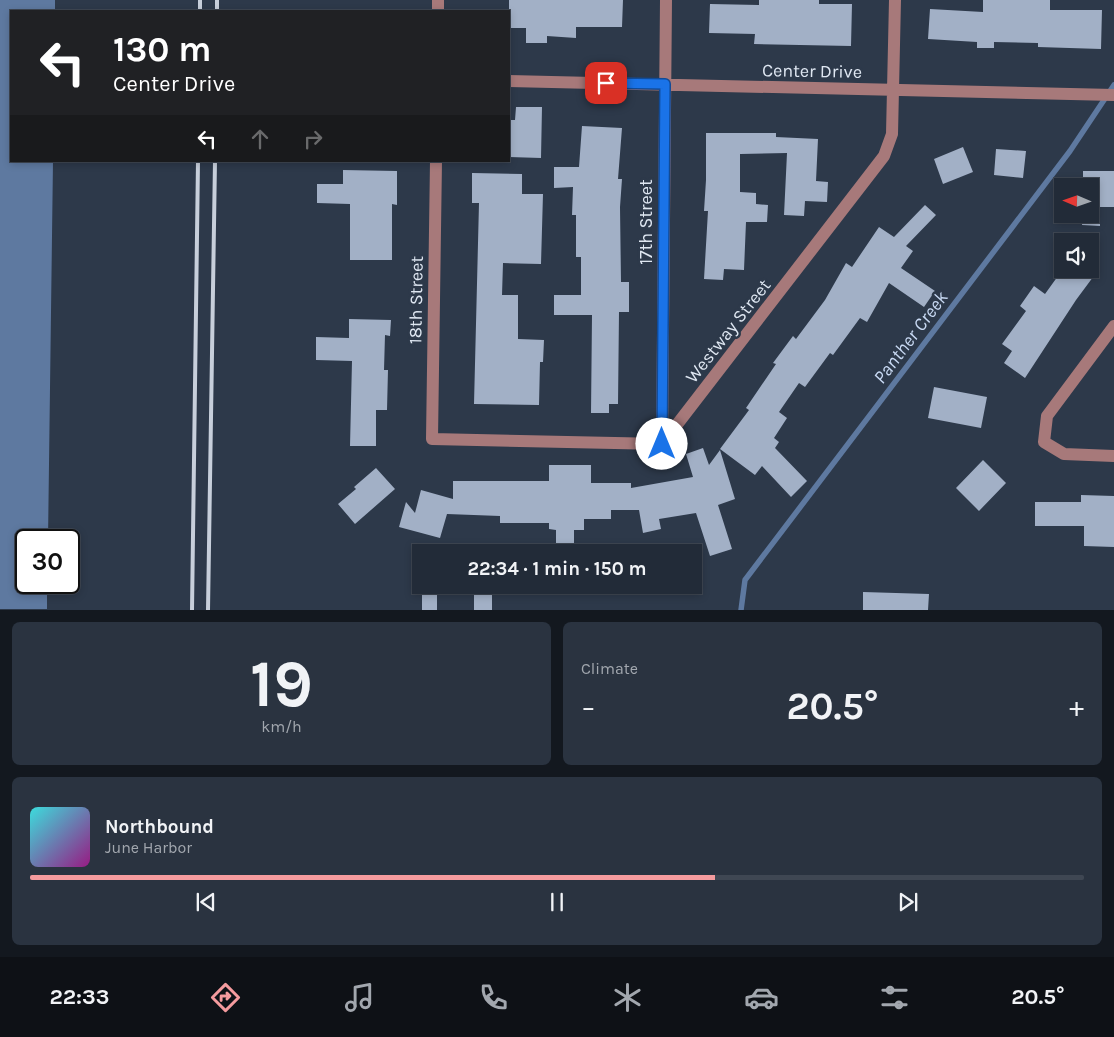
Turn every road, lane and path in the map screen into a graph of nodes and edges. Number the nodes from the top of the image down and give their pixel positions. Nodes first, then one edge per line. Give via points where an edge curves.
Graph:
1 (666, 0) edge
2 (895, 0) edge
3 (510, 80) edge
4 (665, 84) junction
5 (894, 90) junction
6 (1114, 95) edge
7 (436, 162) edge
8 (1114, 326) edge
9 (662, 444) junction
10 (1114, 456) edge

1 - 4 street, 17th Street
2 - 5 street, Westway Street
3 - 4 street, Center Drive
4 - 5 street, Center Drive
4 - 9 street, 17th Street
5 - 6 street, Center Drive
5 - 9 street, Westway Street via 892,134 884,156
7 - 9 street, 18th Street via 432,439
8 - 10 street via 1047,416 1044,442 1064,454

